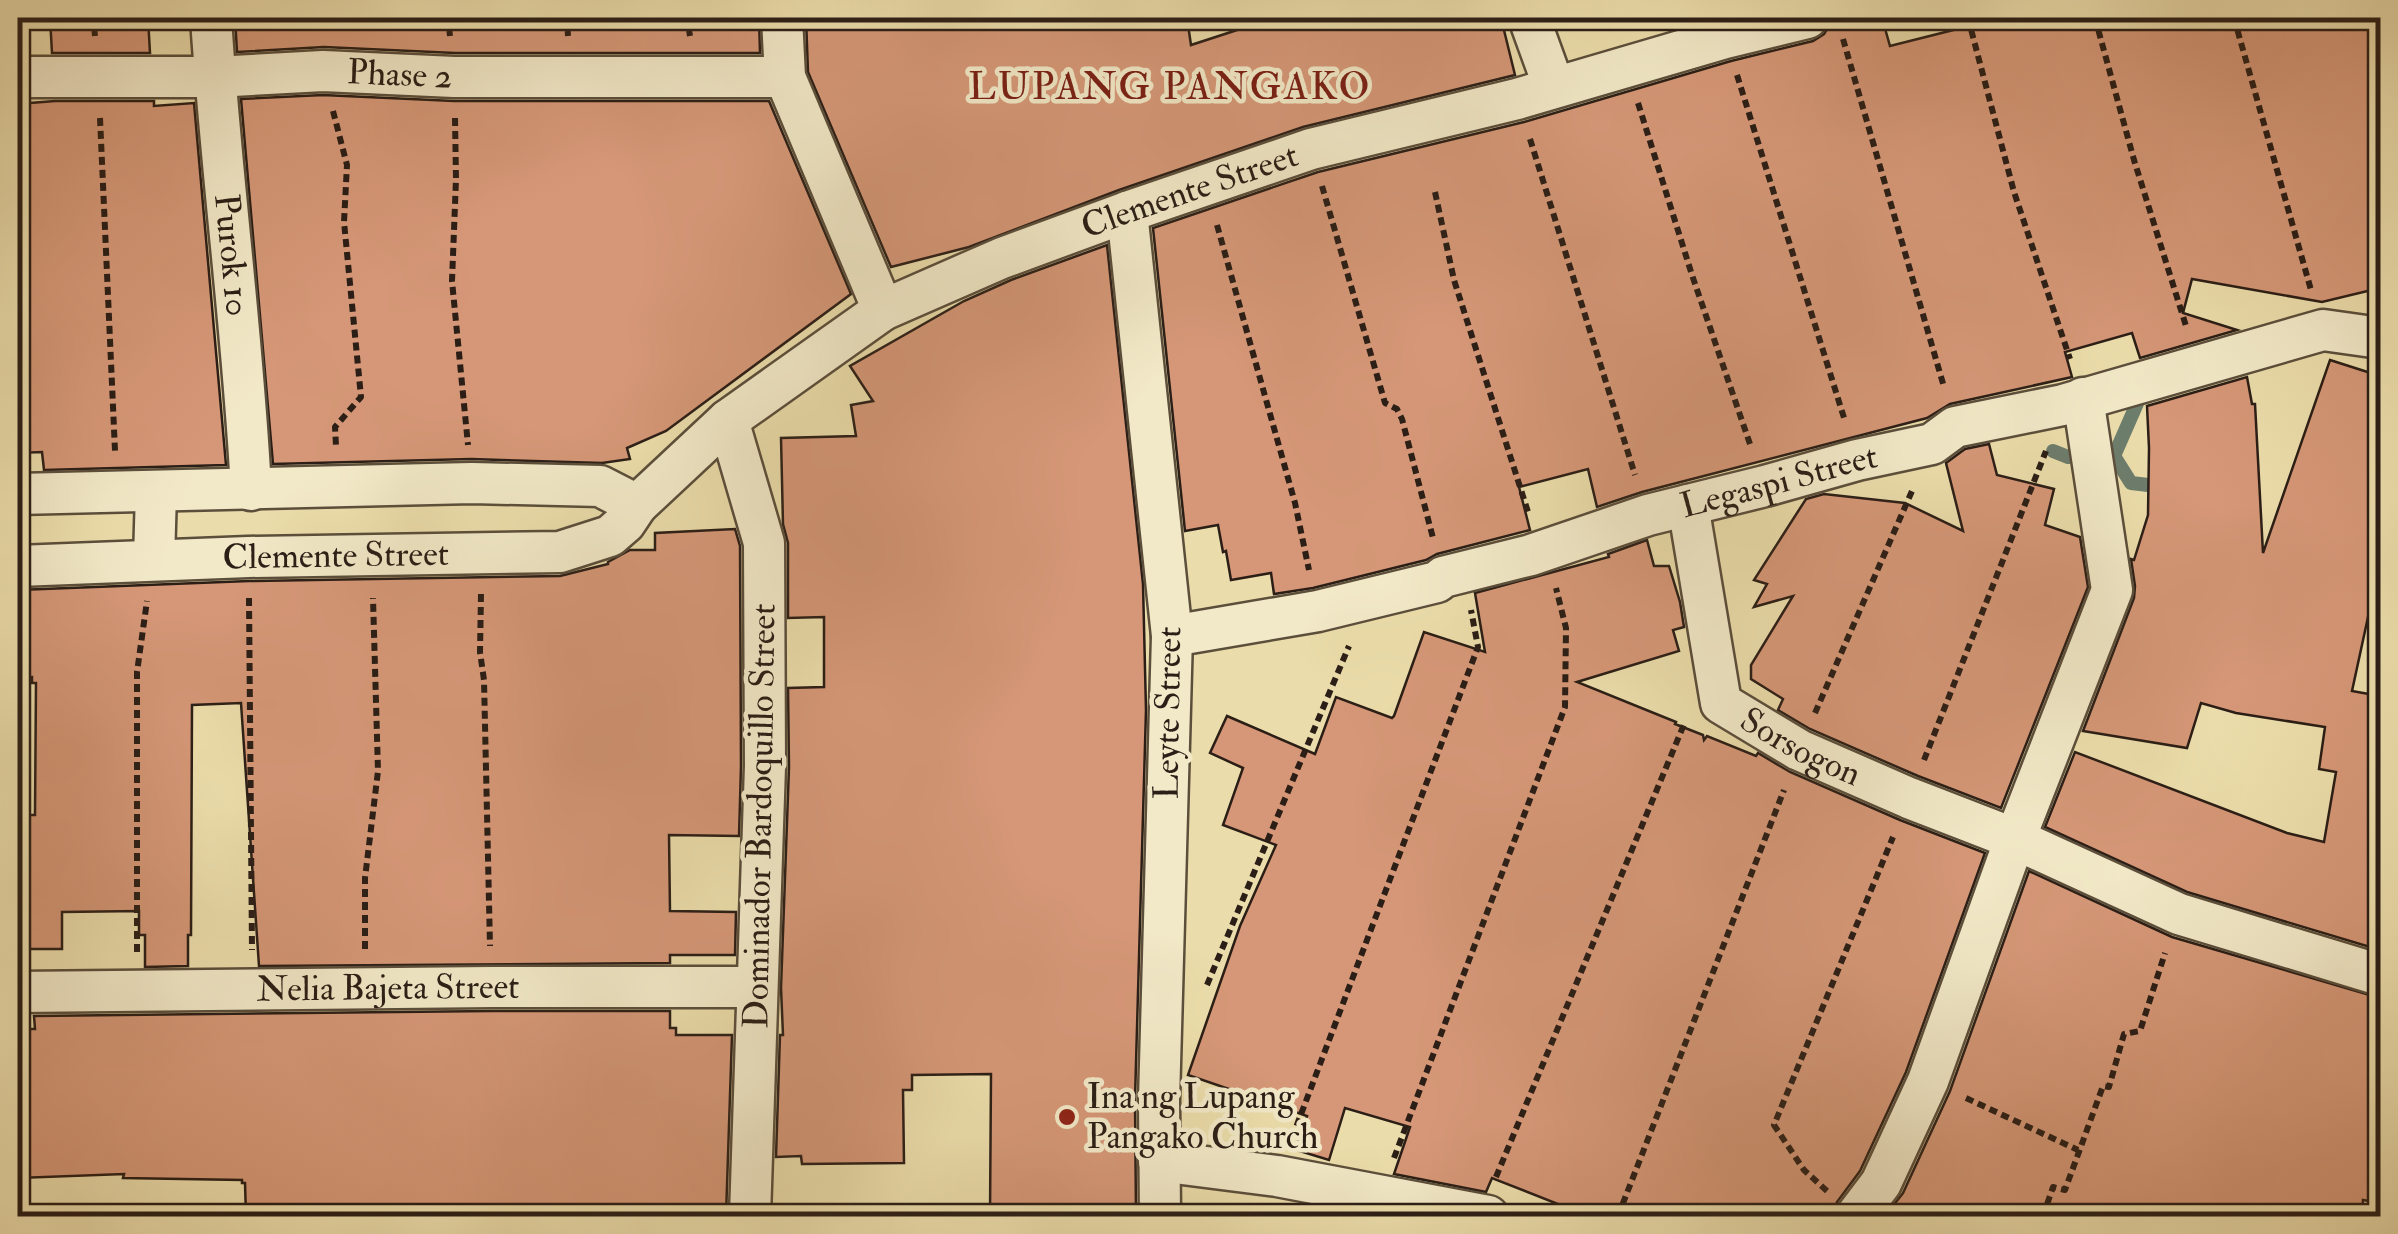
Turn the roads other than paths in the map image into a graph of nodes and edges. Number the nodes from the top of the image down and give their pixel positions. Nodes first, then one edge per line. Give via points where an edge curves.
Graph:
1 (211, 18) edge
2 (782, 18) edge
3 (1529, 18) edge
4 (1824, 27) edge
5 (18, 77) edge
6 (215, 77) junction
7 (785, 77) junction
8 (1536, 93) junction
9 (1127, 212) junction
10 (882, 310) junction
11 (2380, 338) edge
12 (2083, 398) junction
13 (728, 420) junction
14 (251, 490) junction
15 (136, 492) junction
16 (18, 494) edge
17 (1688, 505) junction
18 (637, 506) junction
19 (154, 560) junction
20 (20, 566) edge
21 (1172, 636) junction
22 (2015, 839) junction
23 (2380, 975) edge
24 (757, 987) junction
25 (18, 992) edge
26 (1159, 1161) junction
27 (750, 1216) edge
28 (1160, 1216) edge
29 (1484, 1216) edge
30 (1856, 1216) edge

1 - 6 street, Purok 10
2 - 7 street
3 - 8 street
4 - 8 street, Clemente Street via 1725,38
5 - 6 street, Phase 2
6 - 7 street, Phase 2 via 323,70 454,77
6 - 14 street, Purok 10
7 - 10 street
8 - 9 street, Clemente Street via 1311,149
9 - 10 street, Clemente Street
9 - 21 street, Leyte Street
10 - 13 street, Clemente Street
11 - 12 street, Legaspi Street via 2322,330
12 - 17 street, Legaspi Street
12 - 22 street via 2112,590
13 - 18 street, Clemente Street
13 - 24 street, Dominador Bardoquillo Street via 764,543
14 - 15 street, Clemente Street
14 - 18 street, Clemente Street via 600,486
15 - 16 street, Clemente Street
15 - 19 street
17 - 21 street, Legaspi Street via 1318,611
17 - 22 street, Sorsogon via 1721,703 1799,750
18 - 19 street, Clemente Street via 610,536 560,552
19 - 20 street, Clemente Street
21 - 26 street, Leyte Street
22 - 23 street, Sorsogon via 2179,914
22 - 30 street via 1928,1081 1881,1183
24 - 25 street, Nelia Bajeta Street
24 - 27 street, Dominador Bardoquillo Street
26 - 28 street, Leyte Street
26 - 29 street

